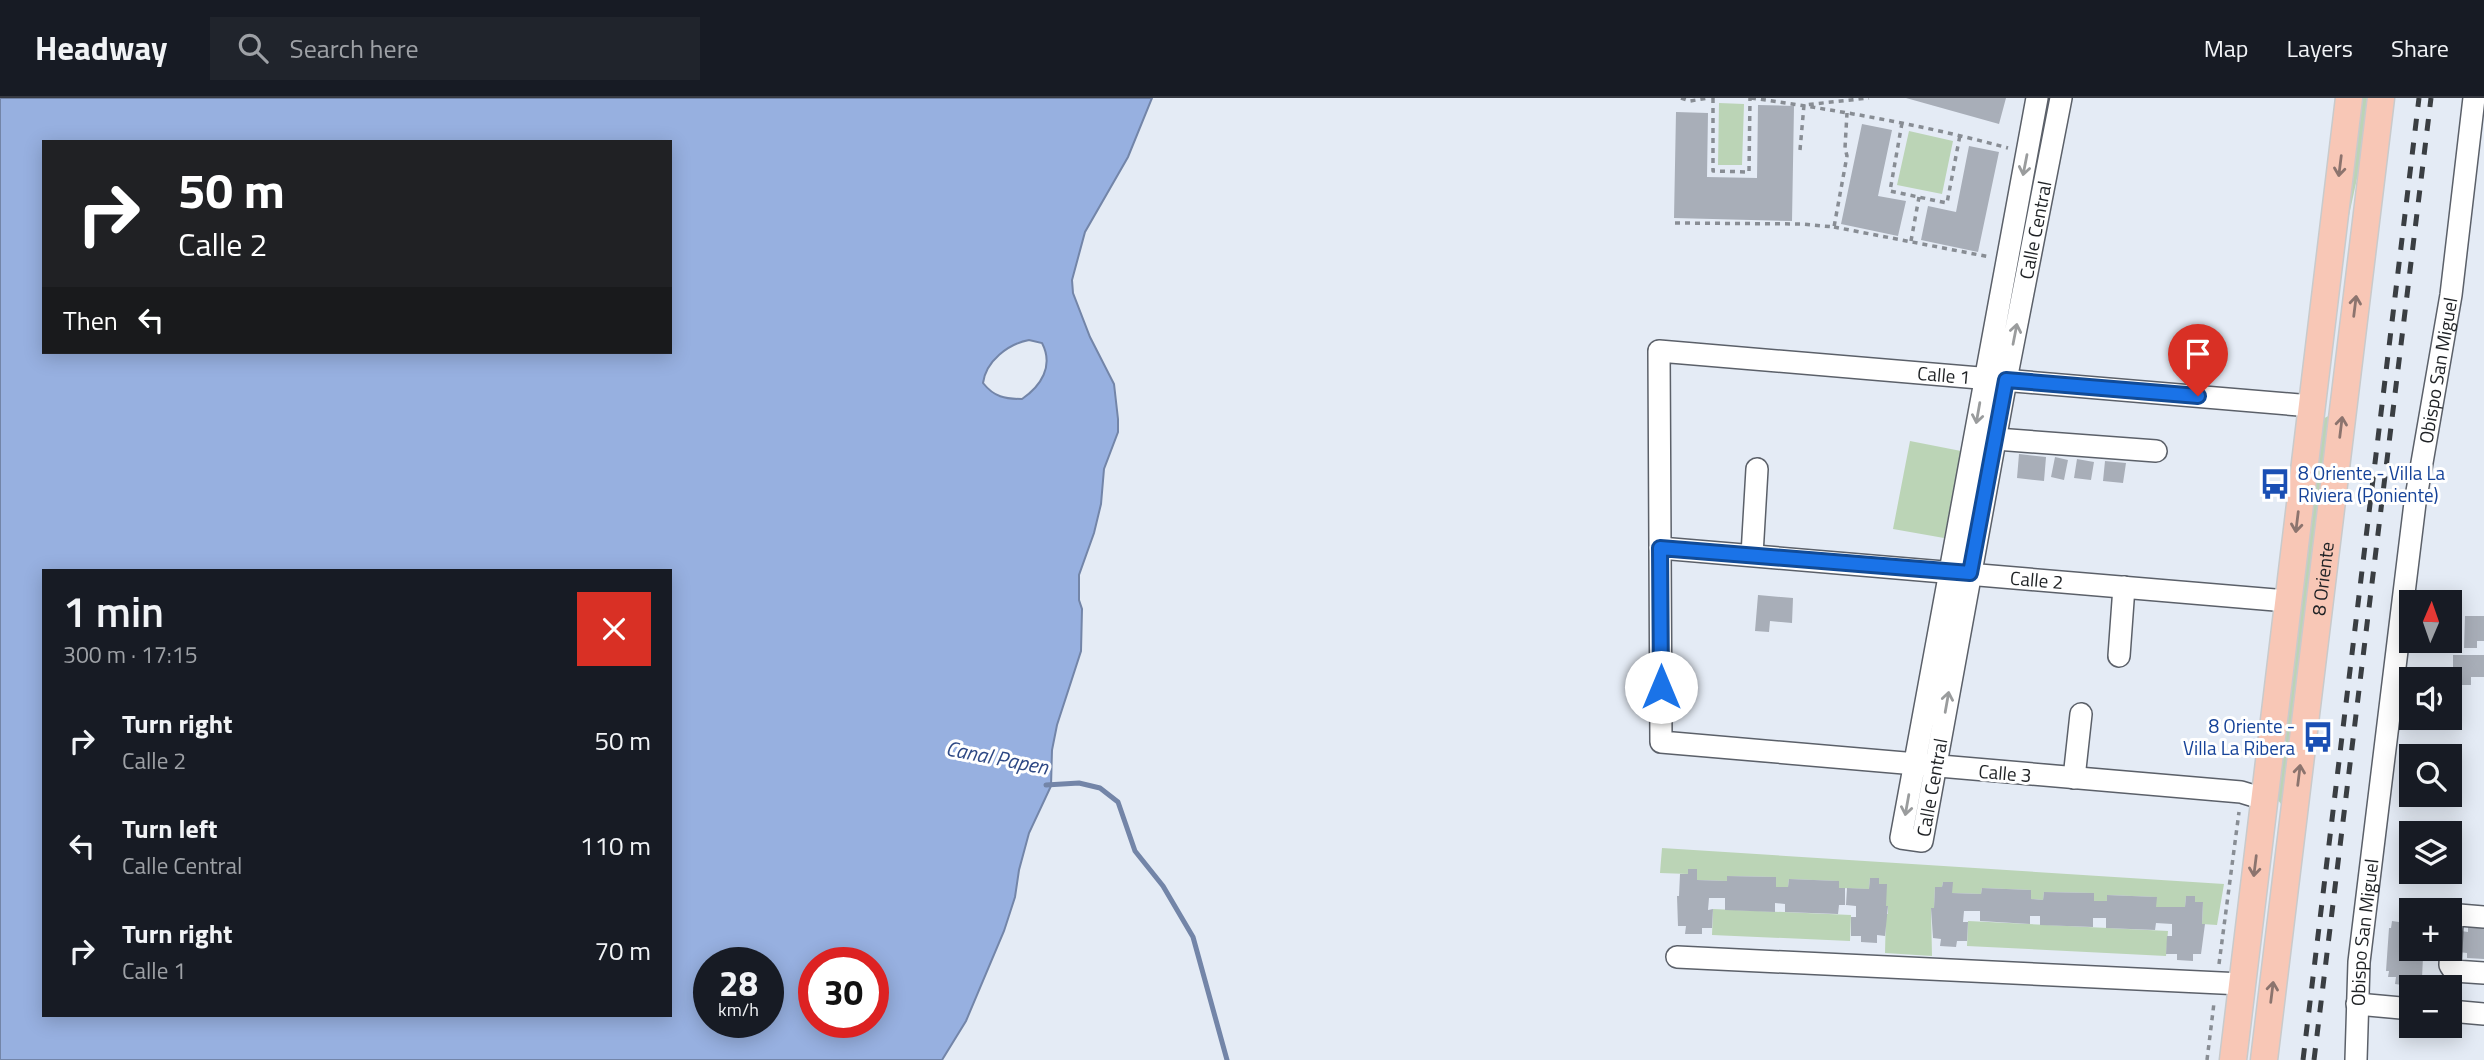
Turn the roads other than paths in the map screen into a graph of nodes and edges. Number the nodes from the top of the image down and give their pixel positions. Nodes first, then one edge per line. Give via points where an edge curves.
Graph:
1 (2037, 98) edge
2 (2061, 98) edge
3 (2348, 98) edge
4 (2381, 98) edge
5 (2477, 101) edge
6 (2006, 265) junction
7 (2027, 275) junction
8 (2347, 374) junction
9 (1984, 378) junction
10 (2006, 380) junction
11 (2311, 406) junction
12 (1996, 439) junction
13 (2156, 451) dead end
14 (1757, 469) dead end
15 (1660, 548) junction
16 (1752, 555) junction
17 (1960, 573) junction
18 (2124, 587) junction
19 (2287, 601) junction
20 (2119, 656) dead end
21 (2081, 714) dead end
22 (1925, 766) junction
23 (2074, 778) junction
24 (2263, 799) junction
25 (2291, 842) junction
26 (2484, 916) edge
27 (1677, 957) dead end
28 (2484, 973) edge
29 (2242, 984) junction
30 (2357, 1004) junction
31 (2399, 1008) edge
32 (2462, 1013) edge
33 (2484, 1014) edge
34 (2232, 1060) edge
35 (2264, 1060) edge
36 (2356, 1060) edge

1 -> 6 street, Calle Central
2 - 7 street, Calle Central
3 -> 11 main road, 8 Oriente
8 -> 4 main road, 8 Oriente
5 - 30 street, Obispo San Miguel via 2451,295 2415,503
6 - 7 street
6 - 9 street, Calle Central
10 -> 7 street, Calle Central
8 - 11 main road via 2330,394
25 -> 8 main road, 8 Oriente
9 - 10 street, Calle 1
9 - 15 street, Calle 1 via 1659,351
9 -> 17 street, Calle Central
10 - 11 street, Calle 1
10 - 12 street, Calle Central
11 -> 19 main road, 8 Oriente
12 - 13 street
12 - 17 street, Calle Central
14 - 16 street
15 - 16 street, Calle 2
15 - 22 street, Calle 3 via 1661,742
16 - 17 street, Calle 2
17 - 18 street, Calle 2
17 - 22 street, Calle Central
18 - 19 street, Calle 2
18 - 20 street
19 - 24 main road, 8 Oriente
21 - 23 street
22 - 23 street, Calle 3
23 - 24 street, Calle 3 via 2241,792
24 - 25 main road via 2278,814
24 -> 29 main road, 8 Oriente
35 -> 25 main road, 8 Oriente
26 - 28 street via 2459,915 2452,920 2450,965 2454,971
27 - 29 street
29 - 34 main road, 8 Oriente
30 - 31 street
30 - 36 street, Obispo San Miguel
32 - 33 street

